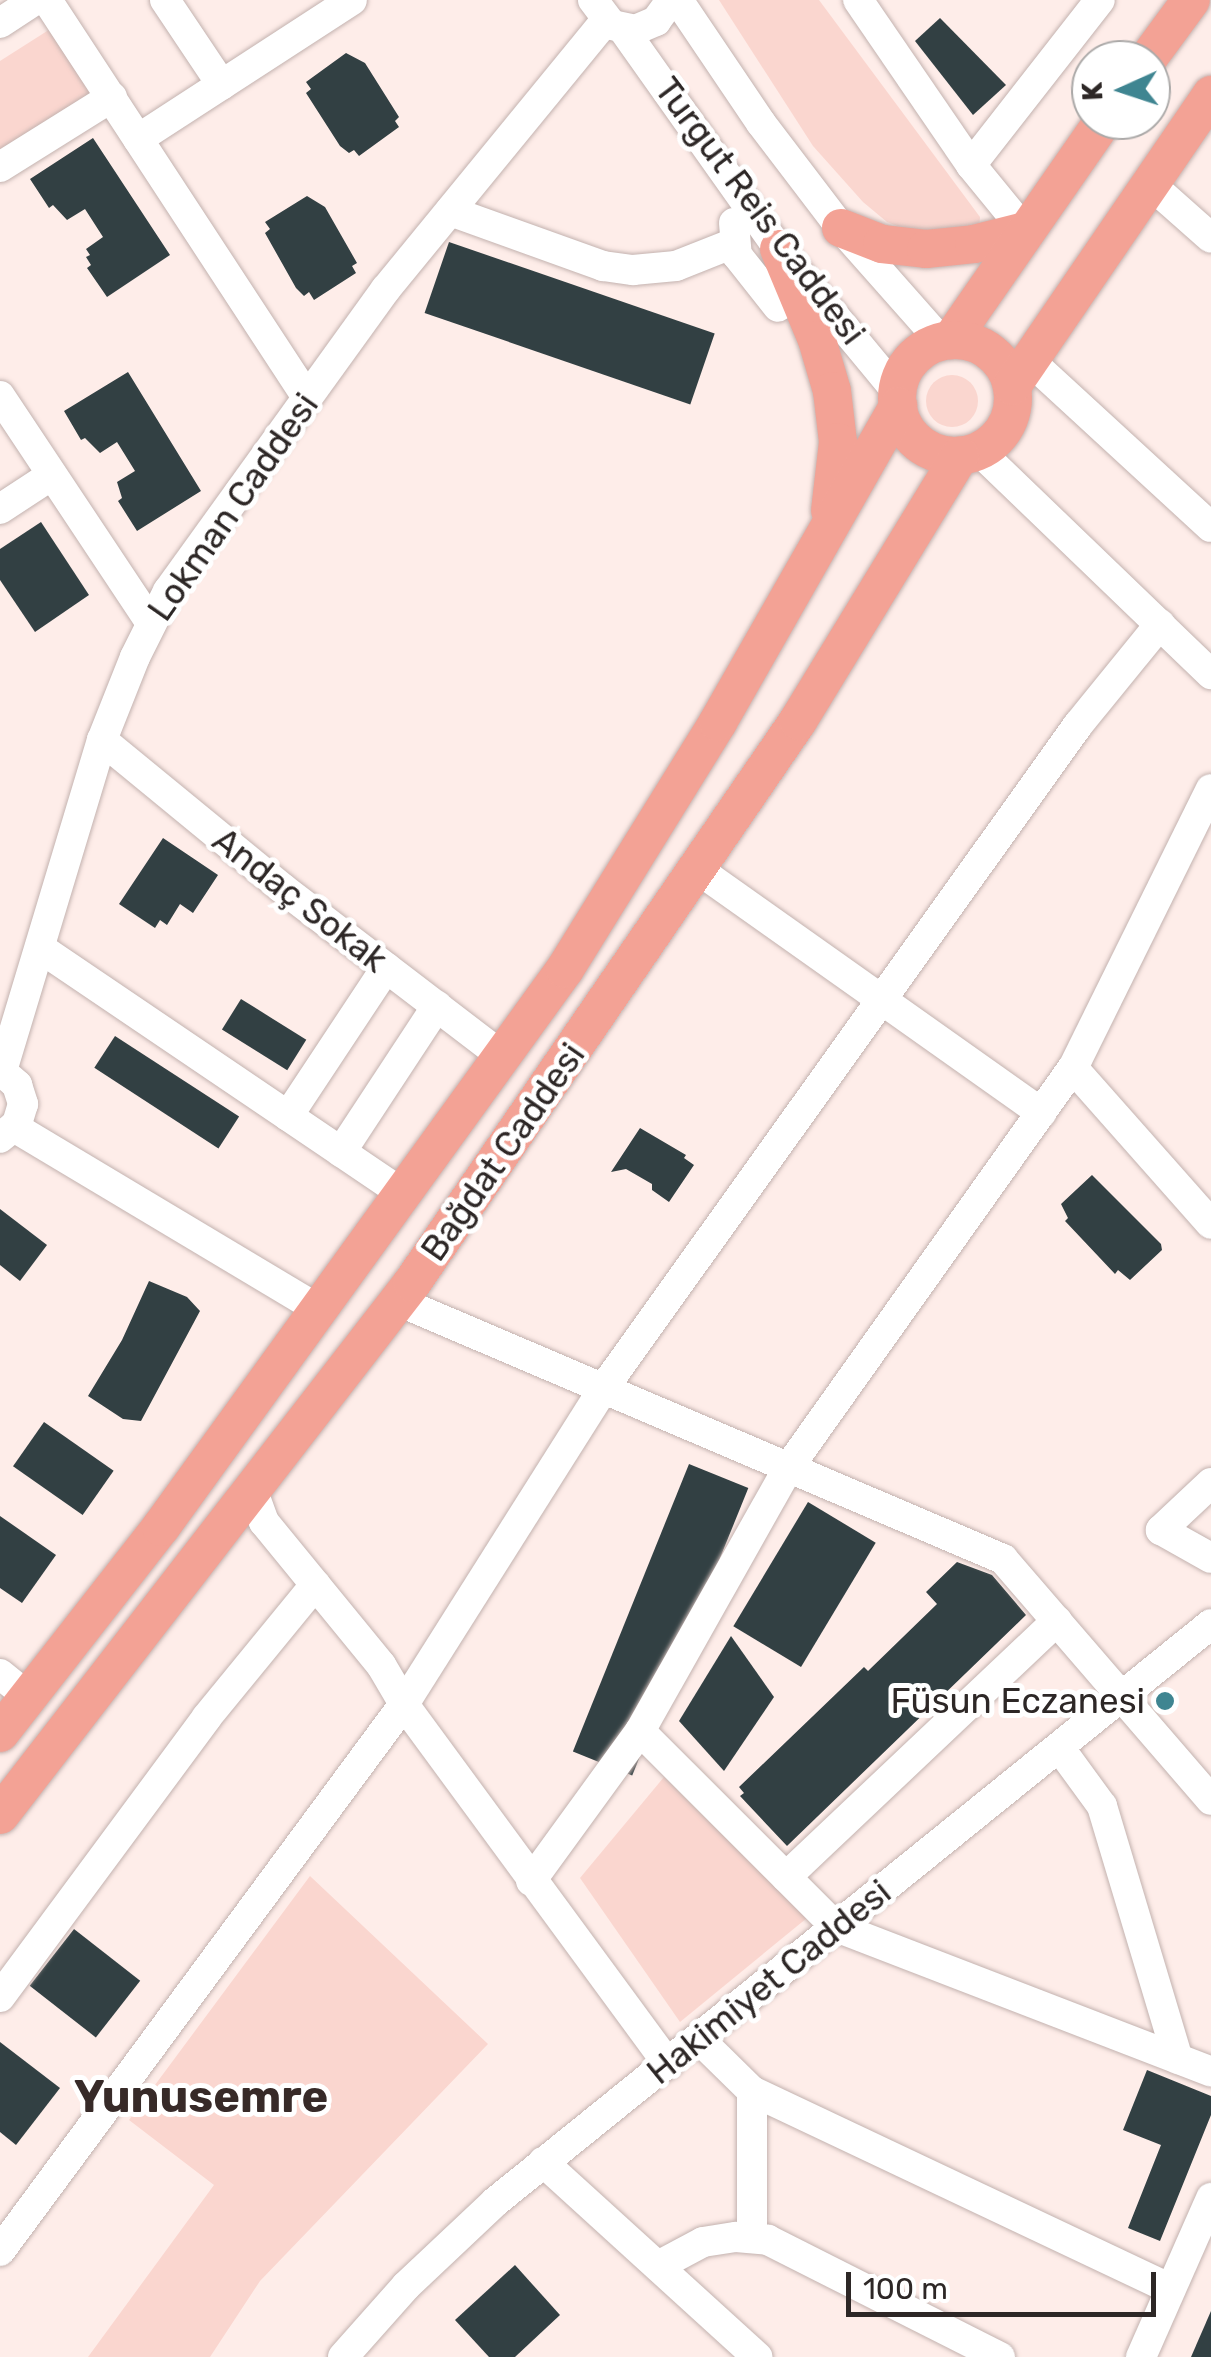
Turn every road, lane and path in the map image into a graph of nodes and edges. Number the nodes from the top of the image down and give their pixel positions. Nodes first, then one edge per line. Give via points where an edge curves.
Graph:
1 (35, 0) edge
2 (47, 0) edge
3 (165, 0) edge
4 (352, 0) edge
5 (671, 0) edge
6 (678, 0) edge
7 (859, 0) edge
8 (1100, 0) edge
9 (1190, 0) edge
10 (607, 16) edge
11 (0, 23) edge
12 (1161, 40) edge
13 (222, 85) junction
14 (1211, 95) edge
15 (112, 97) junction
16 (138, 139) junction
17 (1090, 140) edge
18 (971, 165) junction
19 (0, 166) edge
20 (1150, 184) junction
21 (744, 197) junction
22 (450, 211) junction
23 (840, 228) junction
24 (1025, 231) junction
25 (1211, 238) edge
26 (734, 243) junction
27 (779, 249) junction
28 (778, 306) dead end
29 (946, 341) junction
30 (1020, 372) junction
31 (0, 396) edge
32 (307, 398) junction
33 (898, 400) junction
34 (10, 434) edge
35 (969, 453) junction
36 (52, 475) junction
37 (0, 508) edge
38 (1211, 527) edge
39 (822, 539) junction
40 (150, 623) junction
41 (1160, 624) junction
42 (1211, 674) edge
43 (102, 740) junction
44 (1211, 790) edge
45 (1190, 828) junction
46 (1211, 853) edge
47 (697, 869) junction
48 (40, 948) junction
49 (386, 968) junction
50 (28, 985) junction
51 (880, 999) junction
52 (0, 1002) edge
53 (436, 1006) junction
54 (502, 1056) junction
55 (1074, 1068) junction
56 (1, 1071) edge
57 (1041, 1113) junction
58 (288, 1116) junction
59 (7, 1132) edge
60 (340, 1152) junction
61 (402, 1194) junction
62 (1211, 1224) edge
63 (398, 1301) junction
64 (318, 1309) junction
65 (603, 1388) junction
66 (789, 1468) junction
67 (1211, 1483) edge
68 (254, 1491) junction
69 (1211, 1558) edge
70 (315, 1585) junction
71 (1057, 1622) junction
72 (1211, 1624) edge
73 (14, 1685) edge
74 (1122, 1696) junction
75 (404, 1704) junction
76 (640, 1731) junction
77 (0, 1734) edge
78 (1059, 1747) junction
79 (1211, 1800) edge
80 (0, 1816) edge
81 (786, 1877) junction
82 (531, 1881) junction
83 (836, 1927) junction
84 (0, 1997) edge
85 (699, 2039) junction
86 (1178, 2059) junction
87 (668, 2064) junction
88 (1211, 2072) edge
89 (752, 2092) junction
90 (544, 2162) junction
91 (1209, 2208) edge
92 (752, 2238) junction
93 (0, 2251) edge
94 (658, 2266) junction
95 (1171, 2289) junction
96 (343, 2357) edge
97 (757, 2357) edge
98 (1000, 2357) edge
99 (1141, 2357) edge

1 - 11 street
2 - 15 street
3 - 13 street
4 - 13 street
5 - 10 street via 656,22
6 - 23 street, Turgut Reis Caddesi
7 - 18 street
8 - 18 street
9 - 12 main road
10 - 21 street, Turgut Reis Caddesi
10 - 22 street, Lokman Caddesi
13 - 16 street
14 - 20 main road
15 - 16 street
15 - 19 street
16 - 32 street
17 - 24 main road
18 - 24 street
20 - 25 street
20 - 30 main road
21 - 26 street
21 - 27 street, Turgut Reis Caddesi
22 - 26 street via 602,266 633,270 676,266
22 - 32 street, Lokman Caddesi
23 - 24 main road via 882,244 926,249
23 - 29 street, Turgut Reis Caddesi
24 - 29 main road
26 - 28 street
27 - 33 street, Turgut Reis Caddesi
27 - 39 main road via 832,391 837,467
29 - 30 main road via 968,341
29 - 33 main road via 928,346 907,366
30 - 35 main road via 1007,424
30 - 38 street
31 - 34 street
32 - 40 street, Lokman Caddesi
33 - 35 main road via 902,420 919,443 945,455
33 - 39 main road, Bağdat Caddesi
34 - 36 street
35 - 41 street
35 - 47 main road, Bağdat Caddesi
36 - 37 street
36 - 40 street
39 - 54 main road, Bağdat Caddesi via 642,846
40 - 43 street, Lokman Caddesi
41 - 42 street
41 - 51 street via 1078,725
43 - 48 street, Lokman Caddesi
43 - 49 street, Andaç Sokak
44 - 45 street
45 - 46 street
45 - 55 street
47 - 51 street
47 - 63 main road, Bağdat Caddesi
48 - 50 street, Lokman Caddesi
48 - 58 street
49 - 53 street, Andaç Sokak
49 - 58 street
50 - 52 street
50 - 56 street, Lokman Caddesi
51 - 57 street
51 - 65 street
53 - 54 street, Andaç Sokak
53 - 60 street
54 - 61 main road, Bağdat Caddesi
55 - 57 street
55 - 62 street
56 - 59 street via 22,1094 21,1115
57 - 66 street
58 - 60 street
59 - 64 street
60 - 61 street
61 - 64 main road, Bağdat Caddesi
63 - 65 street
63 - 68 main road, Bağdat Caddesi
64 - 73 main road, Bağdat Caddesi via 161,1527
65 - 66 street
65 - 75 street
66 - 71 street via 1003,1559
66 - 76 street
67 - 69 street via 1161,1530
68 - 70 street via 264,1522
68 - 80 main road, Bağdat Caddesi
70 - 75 street
70 - 84 street via 207,1717
71 - 74 street
71 - 81 street
72 - 74 street, Hakimiyet Caddesi
73 - 77 main road, Bağdat Caddesi
74 - 78 street, Hakimiyet Caddesi
74 - 79 street
75 - 82 street
75 - 93 street
76 - 81 street
76 - 82 street
78 - 83 street, Hakimiyet Caddesi
78 - 86 street via 1102,1806
81 - 83 street
82 - 87 street
83 - 85 street, Hakimiyet Caddesi
83 - 86 street
85 - 87 street, Hakimiyet Caddesi
85 - 89 street
86 - 88 street
87 - 90 street, Hakimiyet Caddesi
89 - 92 street
89 - 95 street
90 - 94 street
90 - 96 street, Hakimiyet Caddesi via 450,2243
91 - 95 street
92 - 94 street via 703,2242
92 - 98 street via 784,2245
94 - 97 street
95 - 99 street

